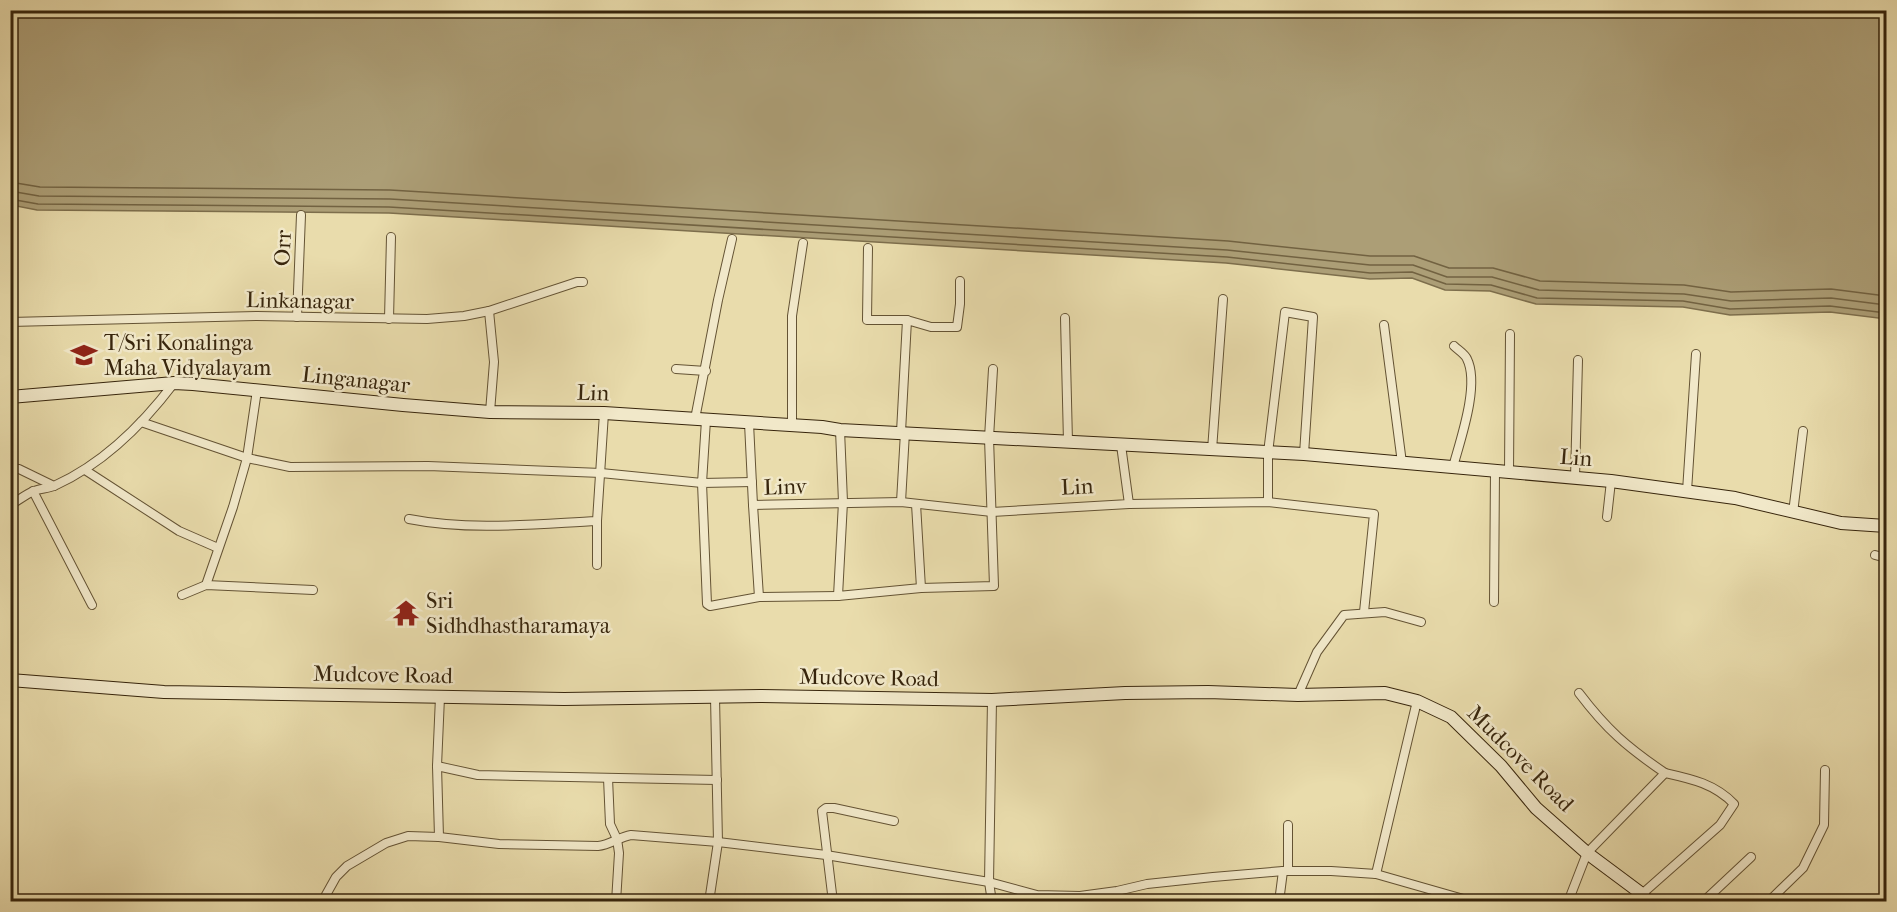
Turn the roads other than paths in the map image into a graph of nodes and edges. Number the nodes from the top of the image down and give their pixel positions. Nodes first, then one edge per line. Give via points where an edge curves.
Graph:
1 (301, 215) dead end
2 (391, 237) dead end
3 (732, 239) dead end
4 (803, 243) dead end
5 (868, 248) dead end
6 (960, 280) dead end
7 (583, 282) dead end
8 (1223, 299) dead end
9 (489, 311) junction
10 (297, 317) junction
11 (1065, 318) dead end
12 (389, 319) junction
13 (907, 320) junction
14 (10, 322) edge
15 (1384, 325) dead end
16 (1510, 334) dead end
17 (1454, 346) dead end
18 (1696, 354) dead end
19 (1578, 360) dead end
20 (676, 369) dead end
21 (993, 369) dead end
22 (706, 370) junction
23 (174, 383) junction
24 (257, 390) junction
25 (10, 398) edge
26 (490, 412) junction
27 (604, 413) junction
28 (700, 419) junction
29 (141, 422) junction
30 (749, 423) junction
31 (792, 425) junction
32 (840, 430) junction
33 (1803, 431) dead end
34 (903, 432) junction
35 (989, 438) junction
36 (1068, 442) junction
37 (1121, 445) junction
38 (1212, 450) junction
39 (1268, 453) junction
40 (1304, 454) junction
41 (247, 458) junction
42 (1402, 463) junction
43 (1453, 467) junction
44 (10, 468) edge
45 (85, 470) junction
46 (1495, 471) junction
47 (1509, 472) junction
48 (601, 473) junction
49 (1575, 478) junction
50 (1611, 481) junction
51 (752, 482) junction
52 (702, 483) junction
53 (54, 487) junction
54 (33, 491) junction
55 (1688, 491) junction
56 (843, 502) junction
57 (901, 502) junction
58 (1269, 502) junction
59 (916, 504) junction
60 (1129, 504) junction
61 (10, 505) edge
62 (753, 505) junction
63 (992, 512) junction
64 (1793, 513) junction
65 (1607, 517) dead end
66 (409, 519) dead end
67 (597, 521) junction
68 (1887, 526) edge
69 (218, 548) junction
70 (1875, 555) dead end
71 (1887, 558) edge
72 (597, 565) dead end
73 (206, 585) junction
74 (921, 588) junction
75 (313, 590) dead end
76 (182, 595) dead end
77 (837, 596) junction
78 (759, 597) junction
79 (1494, 602) dead end
80 (92, 605) dead end
81 (1364, 612) junction
82 (1421, 622) dead end
83 (10, 680) edge
84 (1579, 693) dead end
85 (1298, 695) junction
86 (440, 696) junction
87 (715, 697) junction
88 (992, 700) junction
89 (1417, 701) junction
90 (437, 766) junction
91 (1825, 770) dead end
92 (1665, 773) junction
93 (608, 778) junction
94 (717, 780) junction
95 (894, 821) dead end
96 (1288, 825) dead end
97 (439, 837) junction
98 (617, 839) junction
99 (718, 842) junction
100 (1587, 853) junction
101 (826, 855) junction
102 (1751, 857) dead end
103 (1286, 871) junction
104 (1376, 874) junction
105 (989, 882) junction
106 (1645, 898) edge
107 (322, 902) edge
108 (616, 902) edge
109 (709, 902) edge
110 (833, 902) edge
111 (992, 902) edge
112 (1279, 902) edge
113 (1474, 902) edge
114 (1568, 902) edge
115 (1703, 902) edge
116 (1768, 902) edge

1 - 10 street, Orr
2 - 12 street
3 - 22 street
4 - 31 street via 792,316
5 - 13 street via 867,320
6 - 13 street via 957,327 931,327
7 - 9 street, Linkanagar
8 - 38 street
9 - 12 street, Linkanagar via 427,319
9 - 26 street via 494,362
10 - 12 street, Linkanagar
10 - 14 street, Linkanagar
11 - 36 street, Lin
13 - 34 street
15 - 42 street
16 - 47 street
17 - 43 street via 1467,358 1471,376 1468,413
18 - 55 street
19 - 49 street
20 - 22 street
21 - 35 street
22 - 28 street
23 - 24 street, Linganagar
23 - 25 street, Linganagar
23 - 29 street
24 - 26 street, Linganagar
24 - 41 street
26 - 27 street, Lin
27 - 28 street, Lin
27 - 48 street
28 - 30 street, Lin
28 - 52 street
29 - 41 street
29 - 45 street
30 - 31 street, Lin
30 - 51 street, Linv
31 - 32 street, Lin
32 - 34 street, Lin
32 - 56 street
33 - 64 street
34 - 35 street, Lin
34 - 57 street
35 - 36 street, Lin
35 - 63 street
36 - 37 street, Lin
37 - 38 street, Lin
37 - 60 street, Lin
38 - 39 street, Lin
39 - 40 street, Lin
39 - 40 street via 1285,312 1313,317
39 - 58 street
40 - 42 street, Lin
41 - 48 street via 290,467 428,466
41 - 69 street
42 - 43 street, Lin
43 - 46 street, Lin
44 - 53 street
45 - 53 street
45 - 69 street via 179,531
46 - 47 street, Lin
46 - 79 street
47 - 49 street, Lin
48 - 52 street
48 - 67 street
49 - 50 street, Lin
50 - 55 street, Lin
50 - 65 street
51 - 52 street
51 - 62 street, Linv
52 - 78 street via 707,605
53 - 54 street
54 - 61 street
54 - 80 street
55 - 64 street, Lin
56 - 57 street, Linv
56 - 62 street, Linv
56 - 77 street
57 - 59 street, Lin
58 - 60 street, Lin
58 - 81 street, Lin via 1374,514
59 - 63 street, Lin
59 - 74 street
60 - 63 street, Lin
62 - 78 street
63 - 74 street via 994,586
64 - 68 street, Lin via 1841,523
66 - 67 street via 436,524 517,525
67 - 72 street
69 - 73 street
70 - 71 street
73 - 75 street
73 - 76 street
74 - 77 street
77 - 78 street
81 - 82 street via 1385,612
81 - 85 street via 1344,615 1317,652
83 - 86 street, Mudcove Road via 164,692
84 - 92 street via 1611,731
85 - 88 street, Mudcove Road via 1125,693
85 - 89 street, Mudcove Road via 1385,693
86 - 87 street, Mudcove Road
86 - 90 street
87 - 88 street, Mudcove Road
87 - 94 street
88 - 105 street
89 - 100 street, Mudcove Road via 1451,717 1501,766 1536,808
89 - 104 street
90 - 93 street via 478,775
90 - 97 street
91 - 116 street via 1824,825 1803,868
92 - 100 street
92 - 106 street via 1706,784 1724,793 1734,804 1720,825
93 - 94 street
93 - 98 street via 610,824
94 - 99 street
95 - 101 street via 826,808 822,820
96 - 103 street
97 - 98 street via 499,844 598,846
97 - 107 street via 408,836 386,843 347,866
98 - 99 street via 631,835
98 - 108 street
99 - 101 street
99 - 109 street
100 - 106 street, Mudcove Road
100 - 114 street
101 - 105 street
101 - 110 street
102 - 115 street
103 - 104 street
103 - 105 street via 1147,884 1080,896 1037,895
103 - 112 street
104 - 113 street
105 - 111 street

